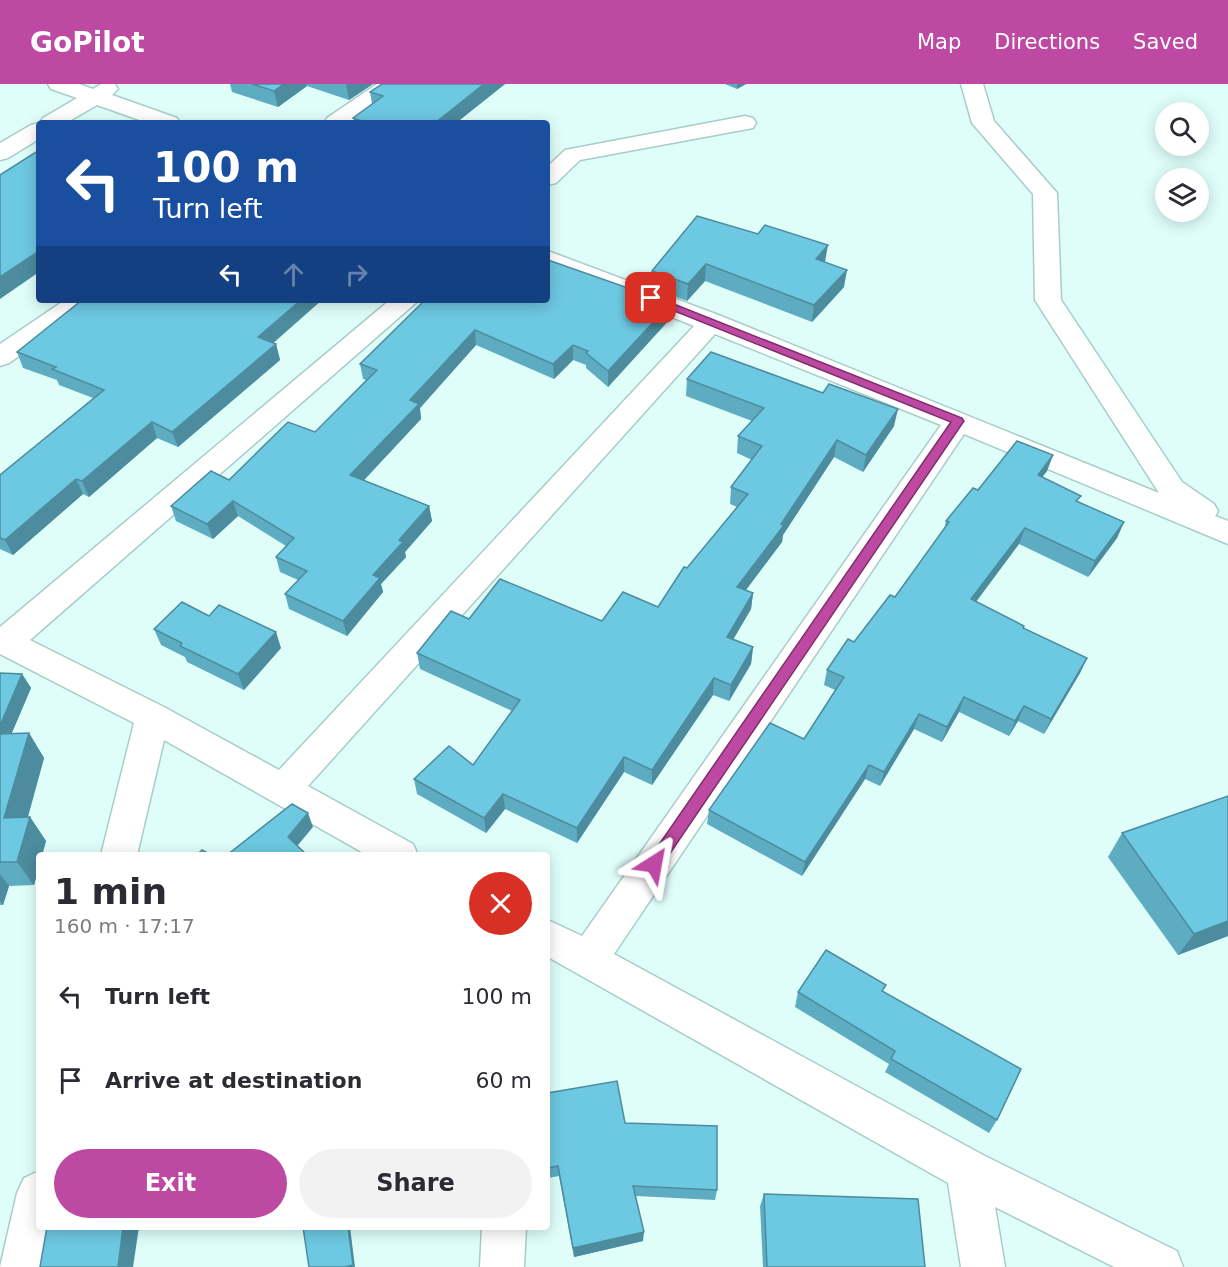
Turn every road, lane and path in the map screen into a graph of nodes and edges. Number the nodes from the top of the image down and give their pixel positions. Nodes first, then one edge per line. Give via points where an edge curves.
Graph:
1 (59, 84) edge
2 (116, 84) edge
3 (391, 84) edge
4 (972, 84) edge
5 (93, 98) junction
6 (56, 120) edge
7 (161, 120) edge
8 (339, 120) edge
9 (745, 123) dead end
10 (36, 132) edge
11 (0, 153) edge
12 (550, 176) edge
13 (550, 259) edge
14 (78, 303) edge
15 (402, 303) edge
16 (712, 322) junction
17 (0, 357) edge
18 (958, 421) junction
19 (1228, 528) edge
20 (1228, 533) edge
21 (3, 641) edge
22 (152, 717) junction
23 (283, 790) junction
24 (120, 852) edge
25 (395, 852) edge
26 (550, 938) edge
27 (588, 960) junction
28 (968, 1170) junction
29 (36, 1205) edge
30 (504, 1230) edge
31 (21, 1267) edge
32 (502, 1267) edge
33 (983, 1267) edge
34 (1161, 1267) edge

1 - 5 street
2 - 5 street
3 - 8 street
4 - 19 street via 983,123 1045,193 1048,300 1172,489
5 - 6 street
5 - 7 street
9 - 12 street via 573,155
10 - 11 street
13 - 16 street
14 - 17 street
15 - 21 street
16 - 18 street
16 - 23 street
18 - 20 street
18 - 27 street
21 - 22 street
22 - 23 street
22 - 24 street
23 - 25 street
26 - 27 street
27 - 28 street
28 - 33 street
28 - 34 street
29 - 31 street
30 - 32 street

